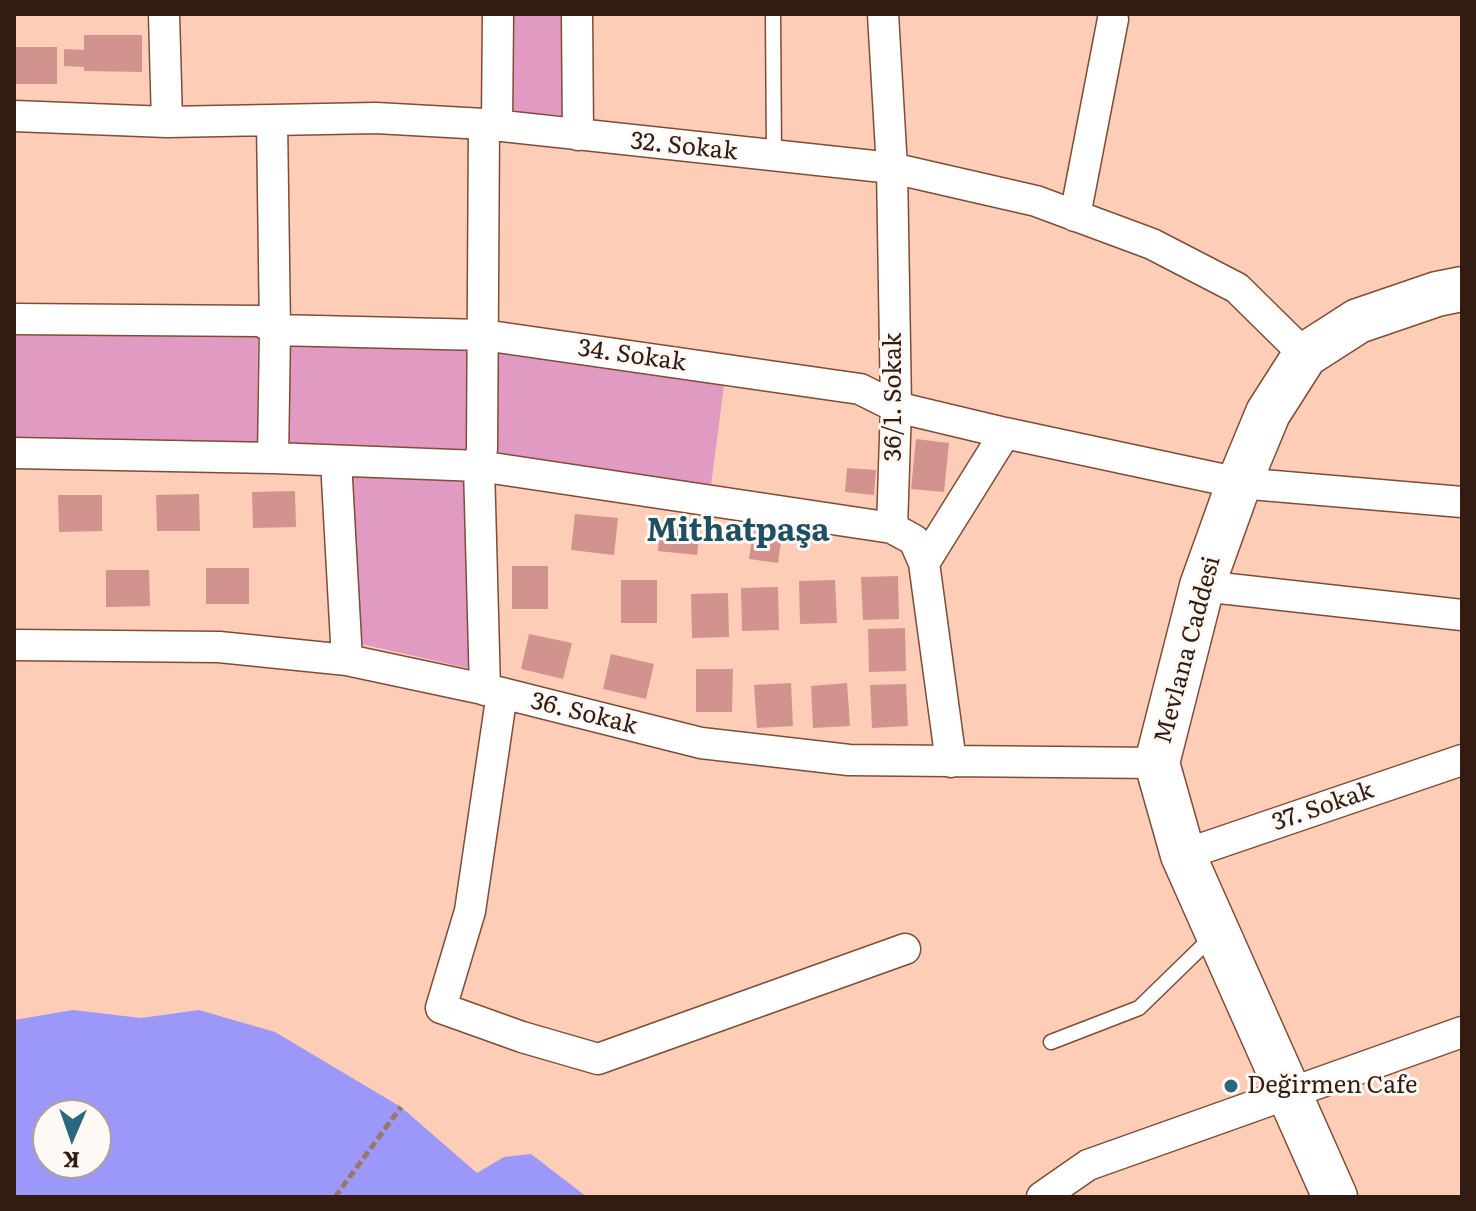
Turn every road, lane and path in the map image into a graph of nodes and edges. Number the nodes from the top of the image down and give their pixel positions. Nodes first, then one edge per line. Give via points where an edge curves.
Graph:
1 (164, 14) edge
2 (498, 14) edge
3 (577, 14) edge
4 (773, 14) edge
5 (883, 14) edge
6 (1107, 16) edge
7 (14, 116) edge
8 (272, 120) junction
9 (167, 122) junction
10 (491, 124) junction
11 (578, 135) junction
12 (774, 157) junction
13 (892, 168) junction
14 (1075, 216) junction
15 (1462, 289) edge
16 (14, 319) edge
17 (275, 330) junction
18 (483, 335) junction
19 (1305, 355) junction
20 (896, 407) junction
21 (1005, 433) junction
22 (14, 453) edge
23 (273, 458) junction
24 (336, 461) junction
25 (479, 466) junction
26 (1239, 483) junction
27 (1462, 502) edge
28 (892, 528) junction
29 (924, 563) junction
30 (1202, 586) junction
31 (1462, 615) edge
32 (14, 645) edge
33 (347, 660) junction
34 (494, 691) junction
35 (1462, 760) edge
36 (951, 762) junction
37 (1157, 763) junction
38 (1183, 855) junction
39 (1217, 932) junction
40 (905, 949) dead end
41 (1462, 1032) edge
42 (1051, 1042) dead end
43 (1287, 1094) junction
44 (401, 1107) dead end
45 (335, 1197) edge
46 (1042, 1197) edge
47 (1335, 1197) edge

1 - 9 street
2 - 10 street
3 - 11 street
4 - 12 lane
5 - 13 street, 36/1. Sokak
6 - 14 street
7 - 9 street, 32. Sokak
8 - 9 street, 32. Sokak
8 - 10 street, 32. Sokak
8 - 17 street
10 - 11 street, 32. Sokak
10 - 18 street
11 - 12 street, 32. Sokak
12 - 13 street, 32. Sokak
13 - 14 street, 32. Sokak via 1036,201
13 - 20 street, 36/1. Sokak
14 - 19 street, 32. Sokak via 1152,244 1237,288
15 - 19 main road, Mevlana Caddesi via 1358,321
16 - 17 street, 34. Sokak via 261,321
17 - 18 street, 34. Sokak
17 - 23 street
18 - 20 street, 34. Sokak via 860,389
18 - 25 street
19 - 26 main road, Mevlana Caddesi via 1268,413
20 - 21 street, 34. Sokak
20 - 28 street, 36/1. Sokak
21 - 26 street, 34. Sokak
21 - 29 street
22 - 23 street
23 - 24 street
24 - 25 street
24 - 33 street
25 - 28 street
25 - 34 street
26 - 27 street, 34. Sokak
26 - 30 main road, Mevlana Caddesi
28 - 29 street via 914,540
29 - 36 street
30 - 31 street
30 - 37 main road, Mevlana Caddesi
32 - 33 street, 36. Sokak via 219,647
33 - 34 street, 36. Sokak
34 - 36 street, 36. Sokak via 701,743 849,760
34 - 40 street via 470,911 441,1008 598,1059
35 - 38 street, 37. Sokak
36 - 37 street, 36. Sokak
37 - 38 main road, Mevlana Caddesi
38 - 39 main road, Mevlana Caddesi
39 - 42 lane via 1139,1008
39 - 43 main road, Mevlana Caddesi
41 - 43 street
43 - 46 street via 1088,1165
43 - 47 main road, Mevlana Caddesi
44 - 45 path

